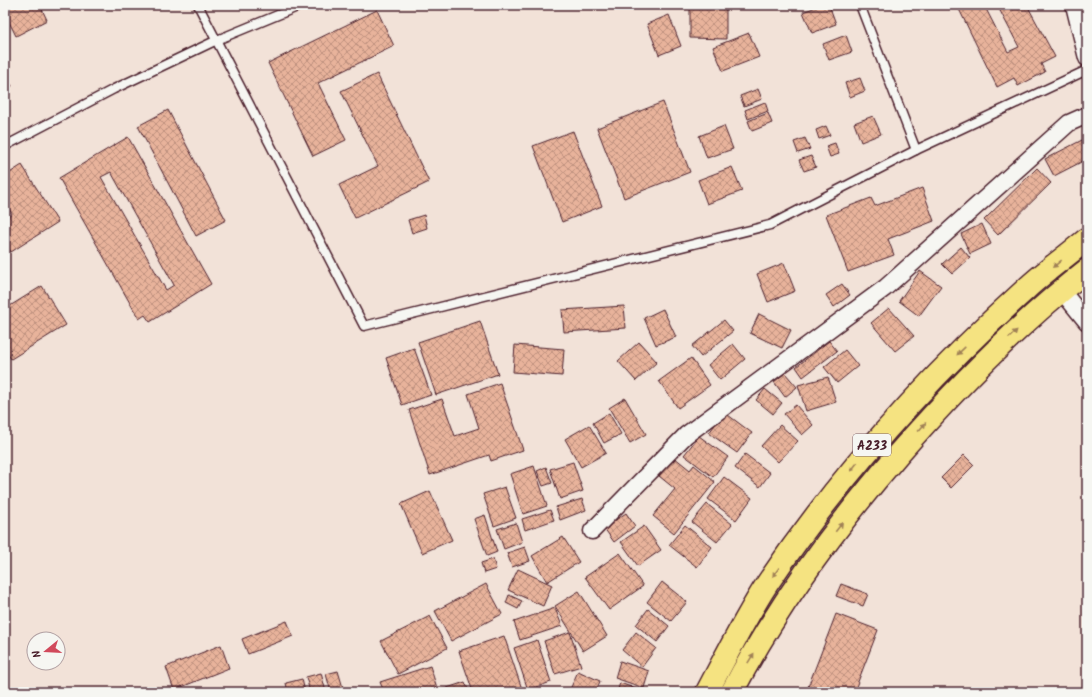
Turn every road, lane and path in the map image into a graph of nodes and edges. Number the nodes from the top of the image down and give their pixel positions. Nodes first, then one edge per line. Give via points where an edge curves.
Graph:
1 (198, 5) edge
2 (302, 5) edge
3 (860, 5) edge
4 (1074, 5) edge
5 (216, 40) junction
6 (1087, 58) edge
7 (1087, 70) edge
8 (1087, 115) edge
9 (5, 146) edge
10 (916, 150) junction
11 (1087, 239) edge
12 (1087, 270) edge
13 (1061, 290) junction
14 (1087, 322) edge
15 (806, 529) junction
16 (592, 532) dead end
17 (823, 547) junction
18 (707, 692) edge
19 (732, 692) edge

1 - 5 lane
2 - 5 lane
3 - 10 lane
4 - 6 street
5 - 9 lane via 114,89
5 - 10 lane via 364,326 770,225
7 - 10 lane
8 - 16 street via 1069,123 885,288 686,435
11 -> 15 highway, A233 via 1027,288 930,380 860,459
12 - 13 highway, A233
13 - 14 street
17 -> 13 highway, A233 via 868,489 945,400 1042,305
15 - 17 highway
15 -> 18 highway, A233 via 767,585
19 -> 17 highway, A233 via 747,662

